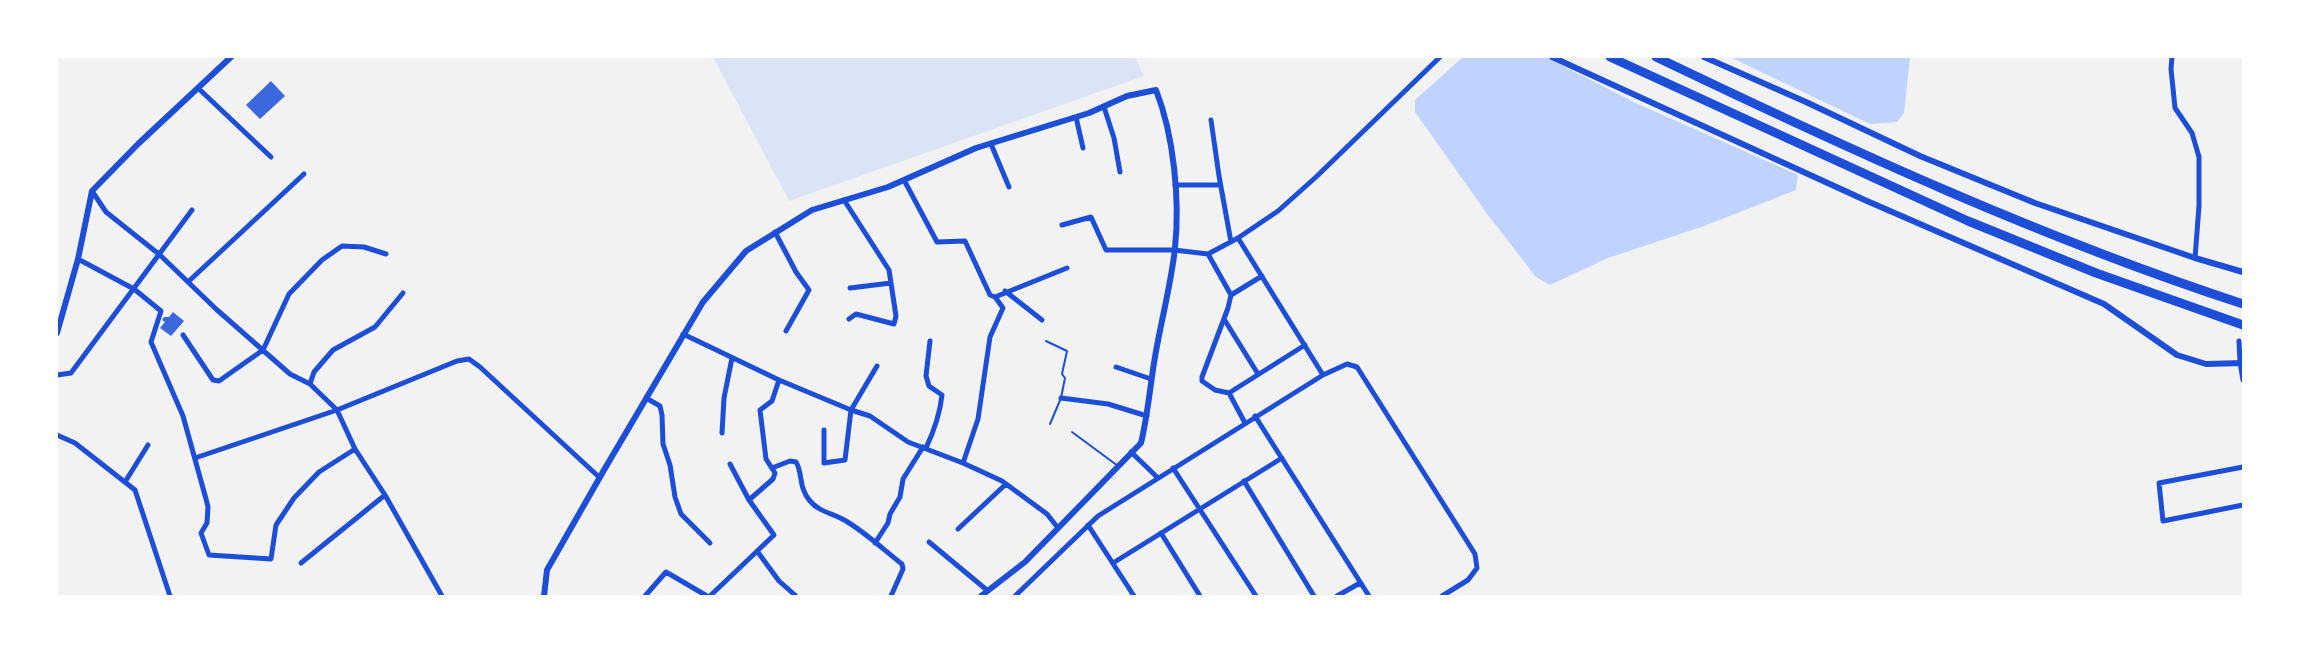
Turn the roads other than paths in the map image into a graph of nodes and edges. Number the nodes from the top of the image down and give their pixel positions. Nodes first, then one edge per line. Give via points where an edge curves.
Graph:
1 (231, 57) edge
2 (1440, 57) edge
3 (1552, 57) edge
4 (1610, 57) edge
5 (1656, 57) edge
6 (1704, 57) edge
7 (2172, 57) edge
8 (198, 88) junction
9 (1104, 107) junction
10 (1076, 117) junction
11 (1211, 120) dead end
12 (991, 144) junction
13 (1083, 148) dead end
14 (271, 157) dead end
15 (1120, 172) dead end
16 (304, 174) dead end
17 (903, 180) junction
18 (1174, 185) junction
19 (1220, 185) junction
20 (1009, 187) dead end
21 (92, 191) junction
22 (844, 200) junction
23 (192, 210) dead end
24 (1062, 225) dead end
25 (775, 232) junction
26 (1238, 238) junction
27 (1231, 242) junction
28 (1174, 250) junction
29 (386, 254) dead end
30 (1208, 254) junction
31 (160, 255) junction
32 (2195, 258) junction
33 (78, 259) junction
34 (1067, 268) dead end
35 (2243, 272) edge
36 (1262, 276) junction
37 (189, 281) junction
38 (891, 283) junction
39 (850, 288) dead end
40 (134, 289) junction
41 (1005, 291) junction
42 (403, 293) dead end
43 (1231, 295) junction
44 (995, 297) junction
45 (2243, 304) edge
46 (1224, 318) junction
47 (849, 319) dead end
48 (1042, 320) dead end
49 (2243, 325) edge
50 (786, 331) dead end
51 (57, 333) edge
52 (683, 334) junction
53 (183, 335) dead end
54 (930, 340) dead end
55 (1046, 341) dead end
56 (2239, 341) dead end
57 (1305, 345) junction
58 (262, 350) junction
59 (732, 358) junction
60 (2241, 362) edge
61 (877, 366) dead end
62 (1116, 367) dead end
63 (1258, 374) junction
64 (57, 375) edge
65 (1323, 375) junction
66 (1151, 379) junction
67 (779, 380) junction
68 (2243, 380) edge
69 (310, 384) junction
70 (1229, 393) junction
71 (646, 398) junction
72 (1061, 398) junction
73 (337, 410) junction
74 (851, 410) junction
75 (1147, 416) junction
76 (1255, 416) junction
77 (1245, 423) junction
78 (1050, 424) dead end
79 (824, 430) dead end
80 (1072, 432) dead end
81 (722, 433) dead end
82 (57, 435) edge
83 (148, 445) dead end
84 (924, 448) junction
85 (355, 449) junction
86 (1131, 452) junction
87 (195, 458) junction
88 (1282, 458) junction
89 (963, 463) junction
90 (730, 464) dead end
91 (1118, 466) junction
92 (2243, 466) edge
93 (772, 468) junction
94 (1173, 468) junction
95 (599, 477) junction
96 (1158, 478) junction
97 (125, 482) junction
98 (1244, 482) junction
99 (1006, 484) junction
100 (385, 495) junction
101 (749, 500) junction
102 (2243, 505) edge
103 (1199, 509) junction
104 (1088, 525) junction
105 (1058, 528) junction
106 (958, 529) dead end
107 (1161, 533) junction
108 (929, 542) dead end
109 (710, 543) dead end
110 (875, 543) junction
111 (757, 551) junction
112 (301, 563) dead end
113 (1113, 563) junction
114 (1360, 583) junction
115 (988, 591) junction
116 (170, 596) edge
117 (442, 596) edge
118 (544, 596) edge
119 (645, 596) edge
120 (708, 596) edge
121 (796, 596) edge
122 (891, 596) edge
123 (981, 596) edge
124 (1015, 596) edge
125 (1134, 596) edge
126 (1200, 596) edge
127 (1256, 596) edge
128 (1314, 596) edge
129 (1337, 596) edge
130 (1369, 596) edge
131 (1442, 596) edge

1 - 8 street
2 - 26 street via 1301,191
3 - 60 street via 1920,225 2104,304 2177,355 2206,364
4 - 49 highway via 1968,221 2096,273
5 - 45 highway via 1972,203 2099,254
6 - 32 street via 1920,156 2035,203
7 - 32 street via 2175,108 2192,133 2199,157
8 - 14 street
8 - 21 street
9 - 10 street
9 - 15 street
9 - 18 street via 1127,96 1156,90 1163,108
10 - 12 street
10 - 13 street
11 - 19 street
12 - 17 street
12 - 20 street
16 - 37 street
17 - 22 street
17 - 44 street via 937,242 965,241 990,295
18 - 19 street
18 - 28 street
19 - 27 street
21 - 31 street via 106,212
21 - 33 street
22 - 25 street via 812,210
22 - 38 street via 889,270
23 - 31 street
24 - 28 street via 1091,217 1107,250
25 - 50 street via 809,290
25 - 52 street via 746,251 703,302
26 - 27 street
26 - 36 street
27 - 30 street
28 - 30 street
28 - 66 street
29 - 58 street via 342,246 322,260 289,294
30 - 43 street
31 - 37 street
31 - 40 street
32 - 35 street
33 - 40 street
33 - 51 street
34 - 41 street
36 - 43 street
36 - 57 street
37 - 58 street
38 - 39 street
38 - 47 street via 894,324 856,314
40 - 64 street via 71,373
40 - 87 street via 161,311 151,342 183,416
41 - 44 street
41 - 48 street
42 - 69 street via 375,327 333,350 314,372
43 - 46 street
44 - 89 street via 1003,308 990,338 978,419
46 - 63 street
46 - 70 street via 1202,381
52 - 59 street
52 - 71 street
53 - 58 street via 213,380 219,381
54 - 84 street via 926,376 930,386 942,394 934,431
55 - 72 lane via 1067,351
56 - 60 street
57 - 63 street
57 - 65 street
58 - 69 street via 290,374
59 - 67 street
59 - 81 street
60 - 68 street
61 - 74 street
62 - 66 street
63 - 70 street
65 - 76 street
65 - 131 street via 1347,364 1356,367 1475,554 1477,568 1468,580
66 - 75 street
67 - 74 street
67 - 93 street via 772,401 760,410 766,459
69 - 73 street
70 - 77 street
71 - 95 street
71 - 109 street via 660,406 663,444 681,514
72 - 75 street via 1108,404
72 - 78 lane
73 - 85 street
73 - 87 street
73 - 95 street via 469,359
74 - 79 street via 845,460 824,463
74 - 84 street via 870,416
75 - 86 street via 1140,443
76 - 77 street
76 - 88 street
77 - 94 street
80 - 91 lane
82 - 97 street via 75,443
83 - 97 street
84 - 89 street
84 - 110 street via 903,479 900,497
85 - 87 street via 318,472 294,498 276,525 271,559 209,555 201,533 207,523 208,507
85 - 100 street
86 - 91 street
86 - 96 street
88 - 98 street
88 - 114 street
89 - 99 street
90 - 101 street
91 - 105 street
92 - 102 street via 2159,483 2163,520
93 - 101 street via 776,473 773,479
93 - 110 street via 796,462 801,485 812,504 845,519
94 - 96 street
94 - 103 street
95 - 118 street via 547,570
96 - 104 street
97 - 116 street via 135,490
98 - 103 street
98 - 128 street
99 - 105 street via 1047,514
99 - 106 street
100 - 112 street
100 - 117 street
101 - 111 street via 774,535
103 - 107 street
103 - 127 street
104 - 113 street
104 - 124 street
105 - 115 street via 1025,562
107 - 113 street
107 - 126 street
108 - 115 street
110 - 122 street via 902,564
111 - 120 street
111 - 121 street via 779,581
113 - 125 street
114 - 129 street
114 - 130 street
115 - 123 street
119 - 120 street via 666,572

